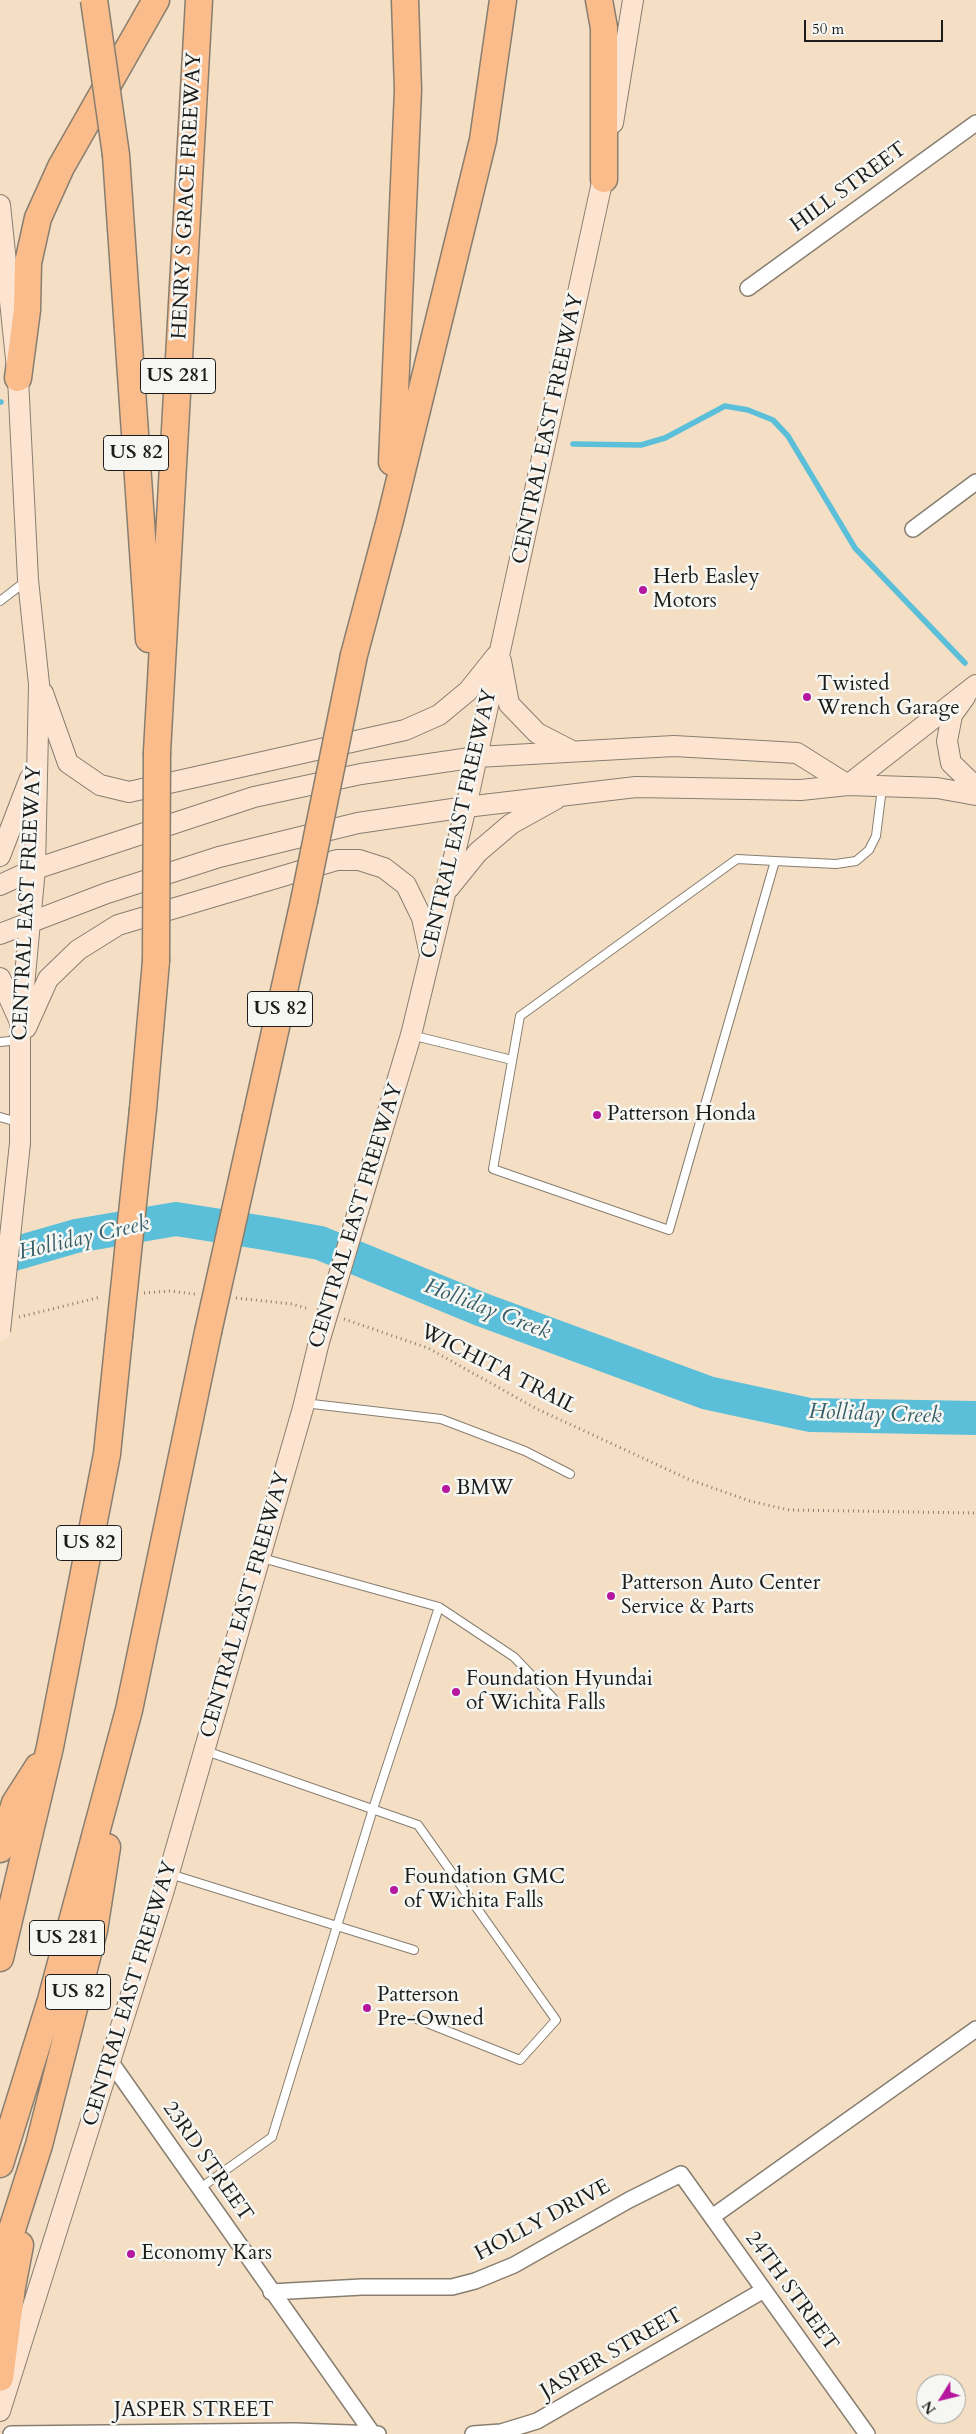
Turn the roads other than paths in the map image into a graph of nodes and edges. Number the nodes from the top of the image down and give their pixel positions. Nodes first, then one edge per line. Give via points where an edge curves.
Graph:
1 (94, 0) edge
2 (156, 0) edge
3 (199, 0) edge
4 (405, 0) edge
5 (503, 0) edge
6 (599, 0) edge
7 (633, 0) edge
8 (976, 123) edge
9 (604, 179) junction
10 (0, 205) edge
11 (748, 288) dead end
12 (18, 378) junction
13 (976, 482) edge
14 (390, 520) junction
15 (913, 529) dead end
16 (28, 580) junction
17 (0, 601) edge
18 (500, 652) junction
19 (39, 684) junction
20 (974, 686) edge
21 (571, 751) junction
22 (156, 752) junction
23 (477, 757) junction
24 (36, 762) junction
25 (848, 785) junction
26 (882, 786) junction
27 (976, 787) edge
28 (566, 794) junction
29 (976, 795) edge
30 (466, 806) junction
31 (0, 856) edge
32 (775, 861) junction
33 (35, 869) junction
34 (0, 885) edge
35 (445, 894) junction
36 (30, 922) junction
37 (0, 934) edge
38 (430, 954) junction
39 (0, 978) edge
40 (20, 1032) junction
41 (411, 1035) junction
42 (0, 1042) edge
43 (512, 1060) junction
44 (0, 1117) edge
45 (20, 1123) junction
46 (8, 1325) edge
47 (304, 1403) junction
48 (570, 1474) dead end
49 (260, 1558) junction
50 (439, 1607) junction
51 (553, 1698) dead end
52 (129, 1710) junction
53 (50, 1747) junction
54 (204, 1750) junction
55 (373, 1809) junction
56 (0, 1849) edge
57 (169, 1874) junction
58 (338, 1926) junction
59 (414, 1950) dead end
60 (0, 1958) edge
61 (416, 2019) dead end
62 (975, 2033) edge
63 (110, 2061) junction
64 (39, 2146) junction
65 (0, 2164) edge
66 (681, 2174) joint
67 (200, 2189) junction
68 (712, 2217) junction
69 (0, 2267) edge
70 (764, 2290) junction
71 (272, 2292) junction
72 (0, 2378) edge
73 (0, 2411) edge
74 (536, 2428) edge
75 (11, 2434) edge
76 (87, 2434) edge
77 (373, 2434) edge
78 (378, 2434) edge
79 (473, 2434) edge
80 (866, 2434) edge

1 - 22 highway, US 82, bridge via 116,155
2 - 12 highway via 61,166 38,218 28,263 27,310
3 - 22 highway, HENRY S GRACE FREEWAY / US 281
4 - 14 highway via 408,90
5 - 14 highway, US 82 via 483,140
6 - 9 highway via 604,28
7 - 9 main road, CENTRAL EAST FREEWAY
8 - 11 street, HILL STREET
9 - 18 main road, CENTRAL EAST FREEWAY
10 - 12 main road, CENTRAL EAST FREEWAY
12 - 16 main road, CENTRAL EAST FREEWAY
13 - 15 street
14 - 52 highway, US 82, bridge via 354,655
16 - 17 lane
16 - 19 main road, CENTRAL EAST FREEWAY
18 - 19 main road via 461,697 439,715 405,730 129,792 100,785 68,763
18 - 21 main road via 509,704 537,733
18 - 23 main road, CENTRAL EAST FREEWAY
19 - 24 main road, CENTRAL EAST FREEWAY
20 - 25 main road
20 - 27 main road via 952,715 947,741 950,763
21 - 23 main road
21 - 25 main road via 674,746 797,753
22 - 53 highway, US 82, bridge via 156,961 107,1454
23 - 30 main road, CENTRAL EAST FREEWAY
23 - 33 main road via 361,774 254,797
24 - 31 main road
24 - 33 main road, CENTRAL EAST FREEWAY
25 - 26 main road
25 - 28 main road via 801,790 636,787
26 - 29 main road via 937,788
26 - 32 lane via 876,836 869,850 856,861 836,864
28 - 30 main road
28 - 35 main road via 511,824 478,852
30 - 35 main road, CENTRAL EAST FREEWAY
30 - 36 main road via 358,823 219,857
32 - 43 lane via 737,859 520,1016
32 - 43 lane via 669,1230 492,1168
33 - 34 main road
33 - 36 main road, CENTRAL EAST FREEWAY
35 - 38 main road, CENTRAL EAST FREEWAY
36 - 37 main road
36 - 40 main road, CENTRAL EAST FREEWAY
38 - 40 main road via 422,918 406,885 384,868 359,860 337,860 118,925 78,950 48,978
38 - 41 main road, CENTRAL EAST FREEWAY
39 - 40 main road
40 - 42 lane
40 - 45 main road, CENTRAL EAST FREEWAY
41 - 43 lane
41 - 47 main road, CENTRAL EAST FREEWAY, bridge via 319,1342
44 - 45 lane
45 - 46 main road, CENTRAL EAST FREEWAY, bridge
47 - 48 lane via 441,1419 526,1451
47 - 49 main road, CENTRAL EAST FREEWAY
49 - 50 lane
49 - 54 main road, CENTRAL EAST FREEWAY
50 - 51 lane via 514,1657
50 - 55 lane
52 - 64 highway, US 82 via 94,1930
52 - 65 highway, US 281 via 51,2000
53 - 56 highway, US 82 via 15,1803
53 - 60 highway, US 281
54 - 55 lane
54 - 57 main road, CENTRAL EAST FREEWAY
55 - 58 lane
55 - 61 lane via 418,1825 556,2020 520,2060
57 - 58 lane
57 - 63 main road, CENTRAL EAST FREEWAY
58 - 59 lane
58 - 67 lane via 272,2137
62 - 68 street
63 - 67 street, 23RD STREET
63 - 73 main road, CENTRAL EAST FREEWAY
64 - 69 highway, US 82
64 - 72 highway via 12,2288
66 - 68 street, 24TH STREET
66 - 71 street, HOLLY DRIVE via 628,2200 514,2265 452,2287
67 - 71 street, 23RD STREET
68 - 70 street, 24TH STREET
70 - 74 street, JASPER STREET
70 - 80 street, 24TH STREET
71 - 77 street, 23RD STREET
74 - 79 street, JASPER STREET
75 - 76 street, JASPER STREET
76 - 77 street, JASPER STREET via 295,2431
77 - 78 street, JASPER STREET

